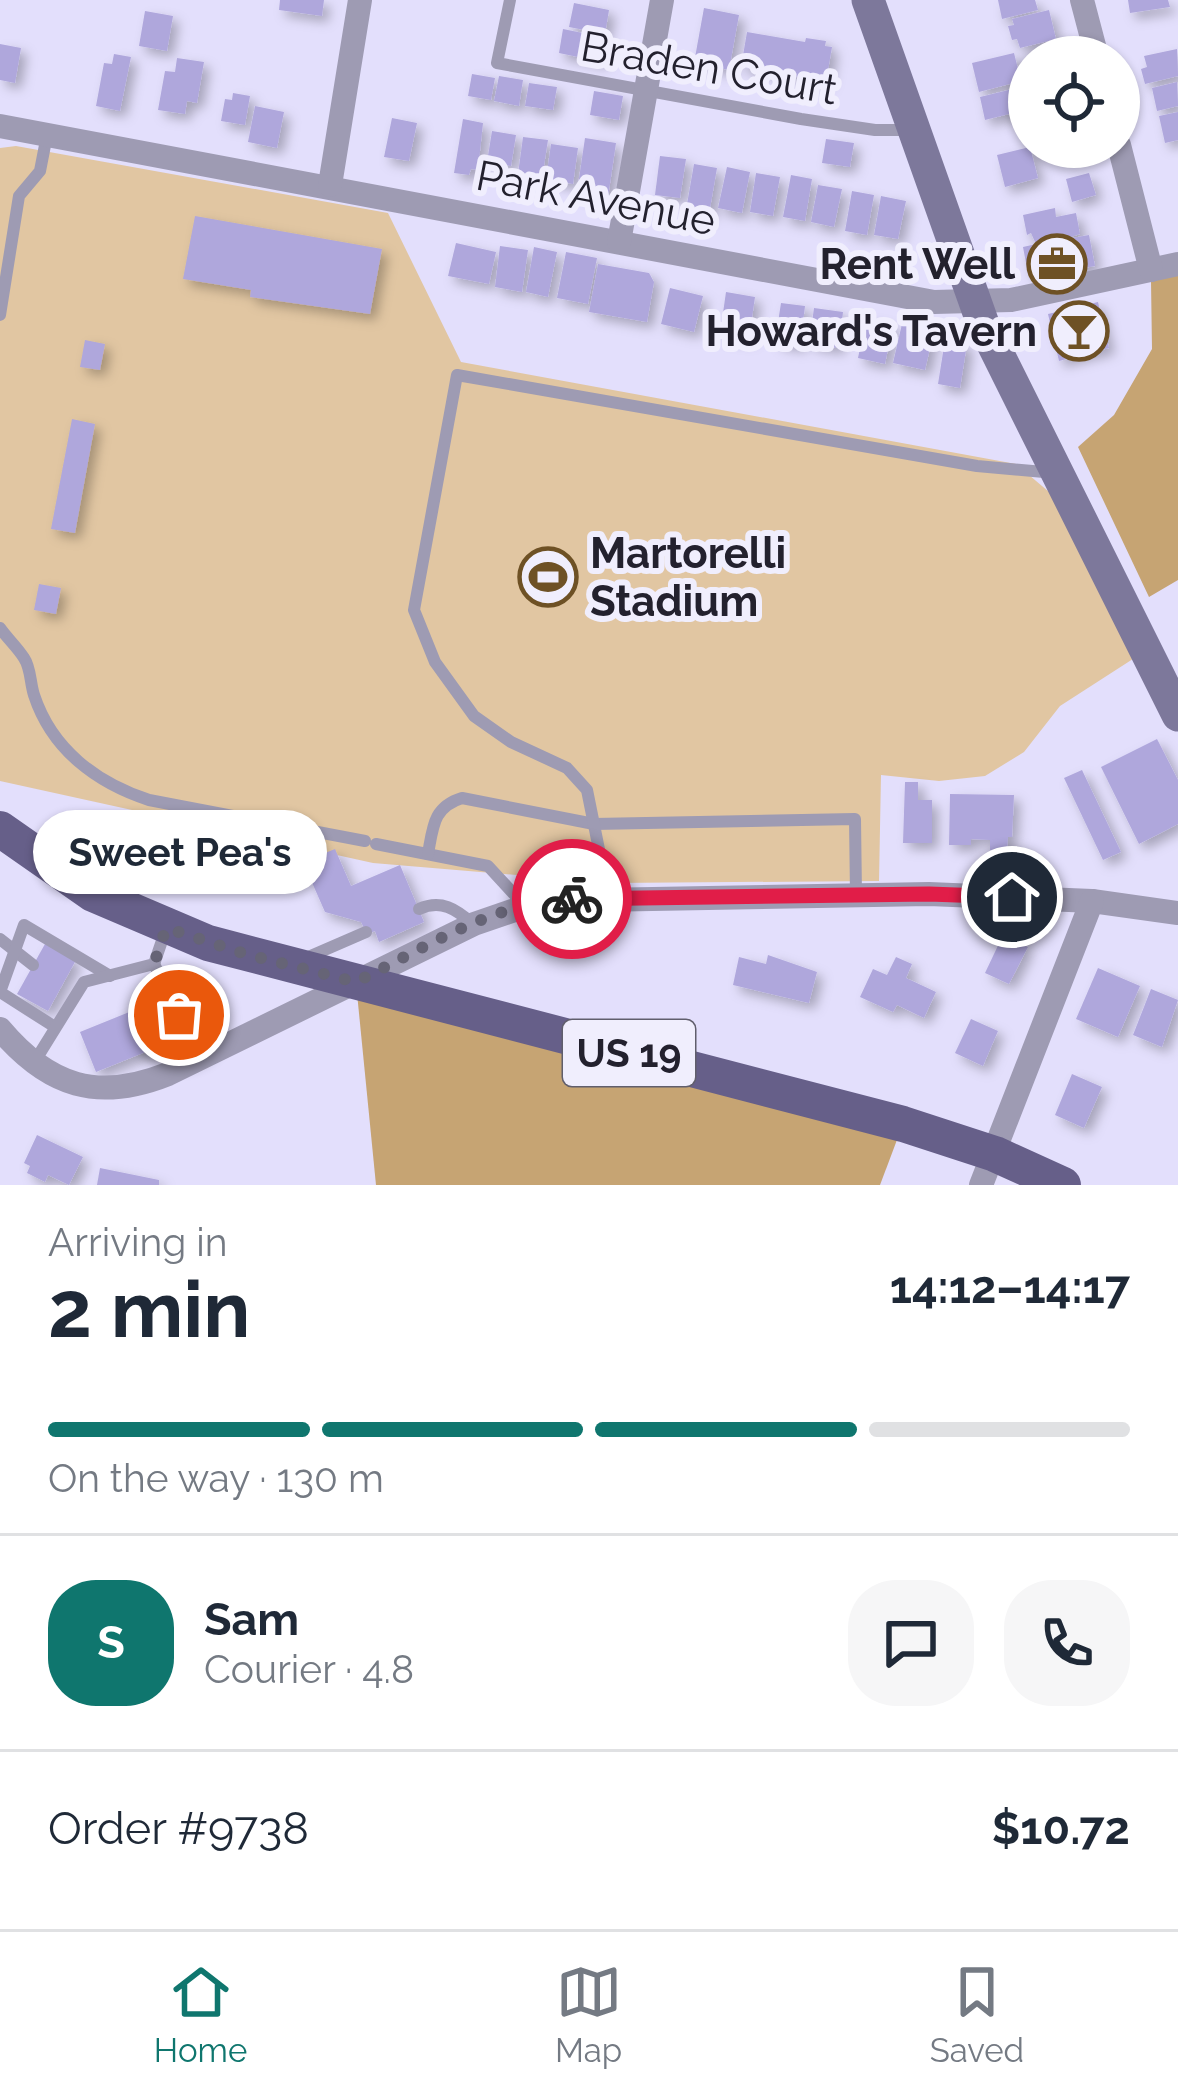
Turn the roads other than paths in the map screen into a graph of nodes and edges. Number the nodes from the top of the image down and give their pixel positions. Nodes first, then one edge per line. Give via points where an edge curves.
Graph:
1 (360, 0) edge
2 (510, 0) edge
3 (662, 0) edge
4 (868, 0) edge
5 (1082, 0) edge
6 (1091, 36) edge
7 (645, 91) junction
8 (0, 126) edge
9 (910, 130) junction
10 (47, 135) junction
11 (1125, 168) edge
12 (331, 185) junction
13 (620, 242) junction
14 (1178, 264) edge
15 (1151, 270) junction
16 (974, 303) junction
17 (0, 315) edge
18 (1057, 473) junction
19 (0, 628) edge
20 (1178, 715) edge
21 (594, 824) junction
22 (2, 837) edge
23 (428, 854) junction
24 (856, 895) junction
25 (609, 898) junction
26 (1092, 901) junction
27 (524, 905) junction
28 (419, 909) dead end
29 (1178, 913) edge
30 (474, 924) junction
31 (166, 928) junction
32 (366, 932) dead end
33 (0, 939) edge
34 (13, 953) junction
35 (154, 964) junction
36 (33, 965) dead end
37 (288, 965) junction
38 (110, 976) junction
39 (356, 982) junction
40 (63, 983) dead end
41 (77, 992) junction
42 (179, 1015) dead end
43 (55, 1027) junction
44 (0, 1029) edge
45 (34, 1062) junction
46 (988, 1169) edge
47 (1063, 1185) edge

1 - 12 street
2 - 7 lane, Braden Court via 496,63
3 - 7 street
4 - 9 street
5 - 6 street
7 - 9 lane, Braden Court
7 - 13 street
8 - 10 street, Park Avenue
9 - 16 street
10 - 12 street, Park Avenue
10 - 17 lane via 40,171 20,196
11 - 15 street
12 - 13 street, Park Avenue
13 - 16 street, Park Avenue
14 - 15 street, Park Avenue
15 - 16 street, Park Avenue
16 - 18 street
18 - 20 street
18 - 21 lane via 457,375 414,610 458,698 511,742 567,768 587,790
19 - 23 lane via 27,661 51,730 116,790
21 - 23 lane via 462,797 437,812
21 - 24 lane via 855,818
21 - 25 lane
22 - 31 main road, US 19
23 - 27 lane via 488,866
24 - 25 street
24 - 26 street
25 - 27 street
26 - 29 street
26 - 46 street
27 - 30 street
28 - 30 lane via 449,907
30 - 39 street
31 - 35 lane
31 - 37 main road, US 19
32 - 37 lane
33 - 34 lane
34 - 36 lane
34 - 38 lane via 24,925
34 - 43 lane via 0,992
35 - 38 lane
35 - 42 lane
37 - 39 main road, US 19
38 - 41 lane
39 - 45 street via 137,1086 90,1089
39 - 46 main road, US 19 via 903,1124
40 - 41 lane
41 - 43 lane
43 - 45 lane
44 - 45 street
46 - 47 main road, US 19

